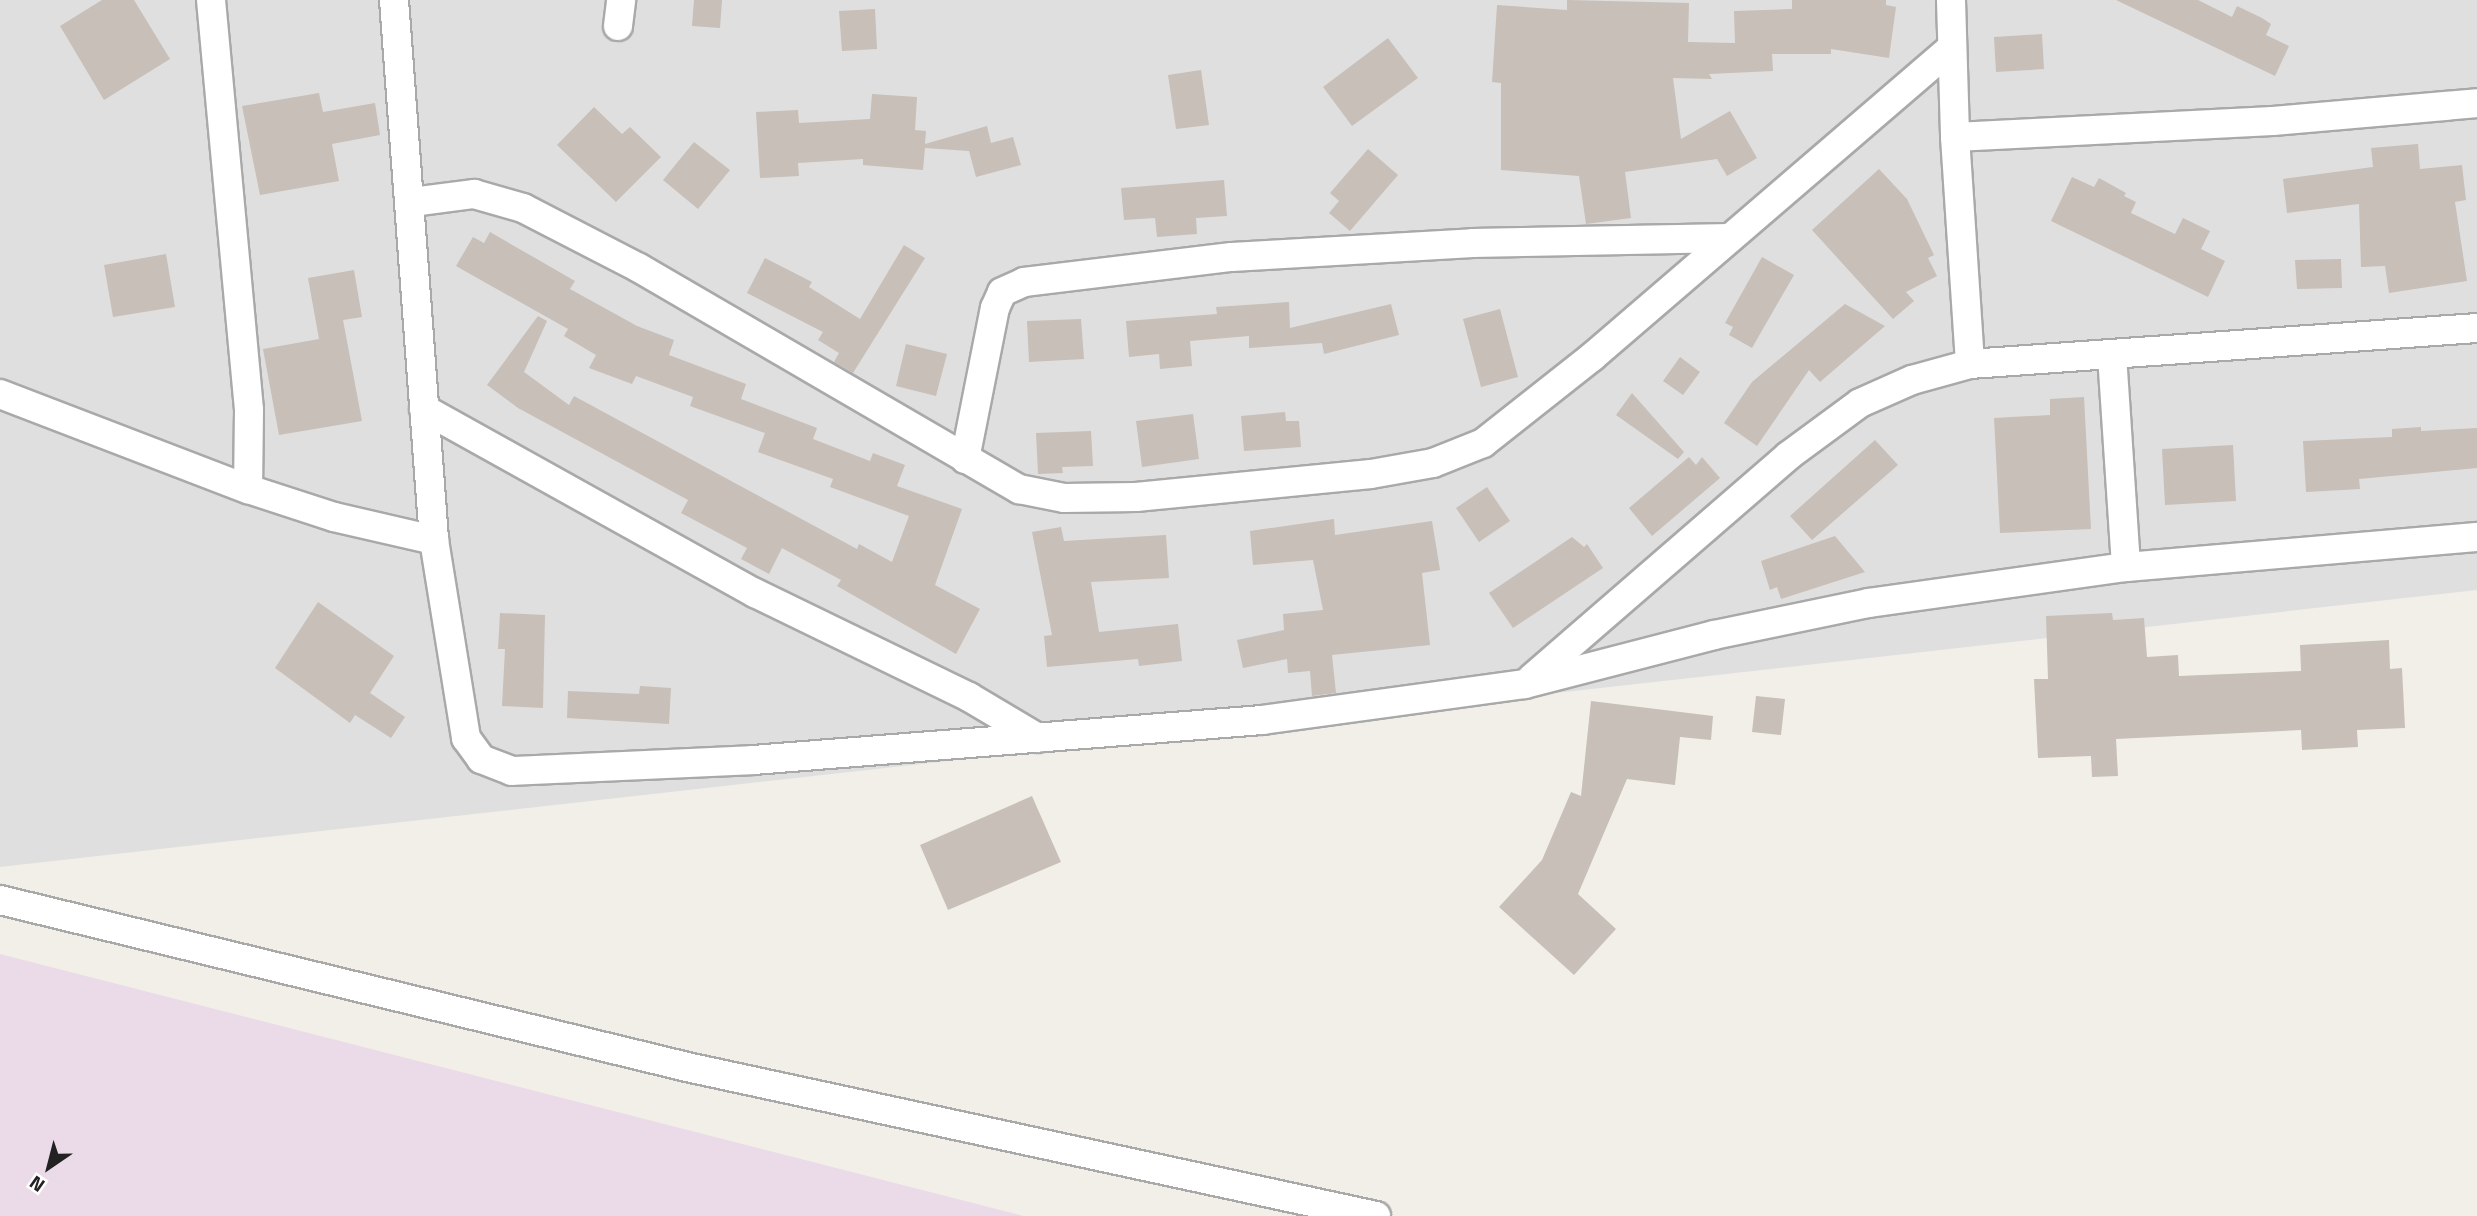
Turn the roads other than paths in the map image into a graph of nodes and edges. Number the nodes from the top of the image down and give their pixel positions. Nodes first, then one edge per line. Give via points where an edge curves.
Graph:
1 (211, 0) edge
2 (394, 0) edge
3 (1951, 0) edge
4 (1951, 48) junction
5 (2477, 103) edge
6 (1955, 137) junction
7 (412, 202) junction
8 (1730, 238) junction
9 (2477, 328) edge
10 (2112, 355) junction
11 (1970, 364) junction
12 (0, 394) edge
13 (424, 409) junction
14 (965, 459) junction
15 (248, 489) junction
16 (2477, 537) edge
17 (434, 540) junction
18 (2126, 567) junction
19 (1525, 684) junction
20 (1038, 738) junction
21 (0, 900) edge
22 (1376, 1216) edge

1 - 15 street via 249,410
2 - 7 street
3 - 4 street
4 - 6 street
4 - 8 street
5 - 6 street via 2273,121
6 - 11 street
7 - 13 street
7 - 14 street via 474,194 566,227
8 - 14 street via 1483,443 1433,463 1136,498 1064,498 1019,489
8 - 14 street via 1473,243 1245,256 1024,282 1002,292 995,308
9 - 10 street
10 - 11 street
10 - 18 street
11 - 19 street via 1912,380 1850,411 1788,456
12 - 15 street
13 - 17 street
13 - 20 street via 755,593 969,697
15 - 17 street via 334,517
16 - 18 street
17 - 20 street via 466,738 481,759 512,771 753,760
18 - 19 street via 1869,603 1714,635
19 - 20 street via 1262,720
21 - 22 street via 687,1067

